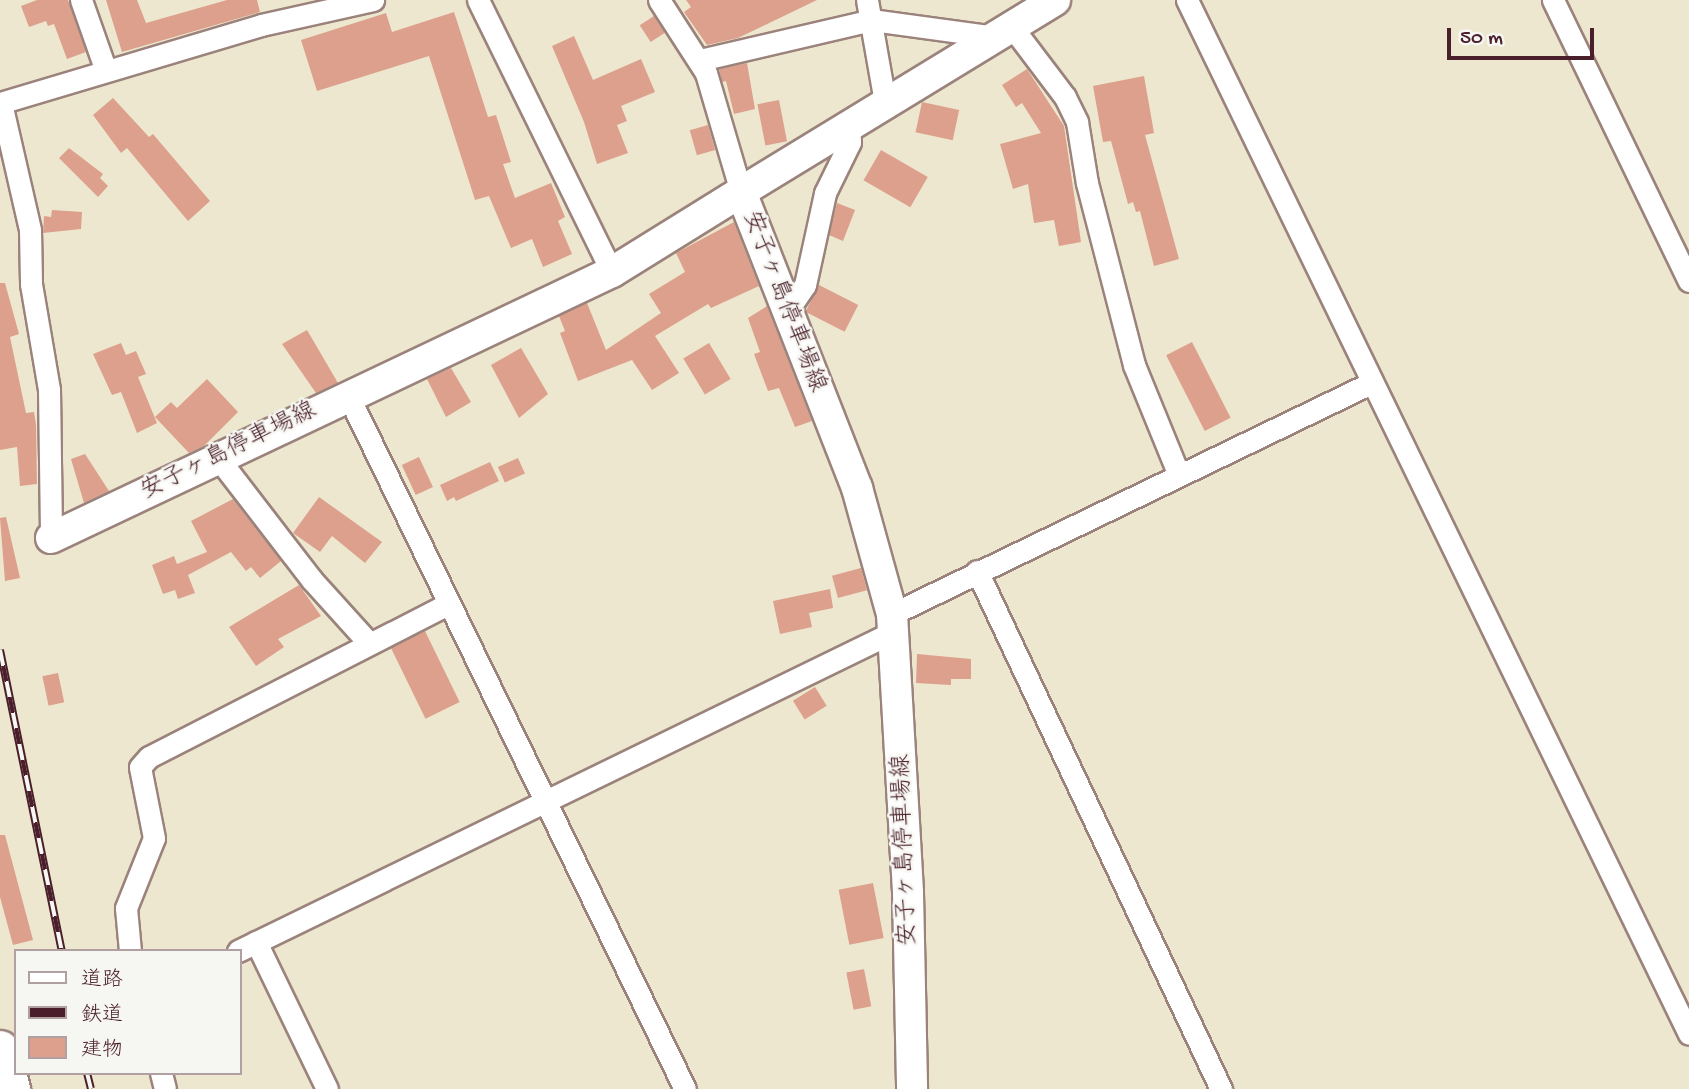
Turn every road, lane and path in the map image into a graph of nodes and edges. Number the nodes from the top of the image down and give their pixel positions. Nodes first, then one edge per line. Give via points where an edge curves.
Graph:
1 (81, 0) edge
2 (373, 0) edge
3 (478, 0) edge
4 (659, 0) edge
5 (1055, 0) edge
6 (1187, 0) edge
7 (1553, 0) edge
8 (869, 10) edge
9 (1004, 32) junction
10 (700, 60) junction
11 (107, 71) junction
12 (885, 102) junction
13 (0, 103) edge
14 (849, 123) junction
15 (741, 192) junction
16 (612, 272) junction
17 (1689, 281) edge
18 (786, 313) junction
19 (1371, 383) junction
20 (348, 395) junction
21 (218, 458) junction
22 (1178, 473) junction
23 (51, 538) joint
24 (977, 571) junction
25 (448, 604) junction
26 (892, 623) junction
27 (369, 643) junction
28 (546, 802) junction
29 (247, 946) edge
30 (130, 949) edge
31 (1689, 1034) edge
32 (0, 1050) edge
33 (913, 1088) edge
34 (11, 1089) edge
35 (327, 1089) edge
36 (685, 1089) edge
37 (1221, 1089) edge

1 - 11 street
2 - 11 street via 261,25
3 - 16 street
4 - 10 street
5 - 9 main road
6 - 19 street
7 - 17 street
8 - 9 street
8 - 10 street
8 - 12 street
9 - 12 main road
9 - 22 street via 1065,97 1077,122 1087,183 1134,365
10 - 15 street
11 - 13 street
12 - 14 main road
13 - 23 street via 30,230 31,284 49,389
14 - 15 main road
14 - 18 street via 849,142 825,193 805,285
15 - 16 main road, 安子ヶ島停車場線
15 - 18 main road, 安子ヶ島停車場線
16 - 20 main road, 安子ヶ島停車場線
18 - 26 main road, 安子ヶ島停車場線 via 860,499
19 - 22 street
19 - 31 street
20 - 21 main road, 安子ヶ島停車場線
20 - 25 street
21 - 23 main road, 安子ヶ島停車場線
21 - 27 street via 312,580
22 - 24 street
24 - 26 street
24 - 37 street
25 - 27 street
25 - 28 street
26 - 28 street
26 - 33 main road, 安子ヶ島停車場線 via 908,893
27 - 30 street via 165,745 140,767 154,838 126,908
28 - 29 street
28 - 36 street
29 - 35 street
32 - 34 highway

